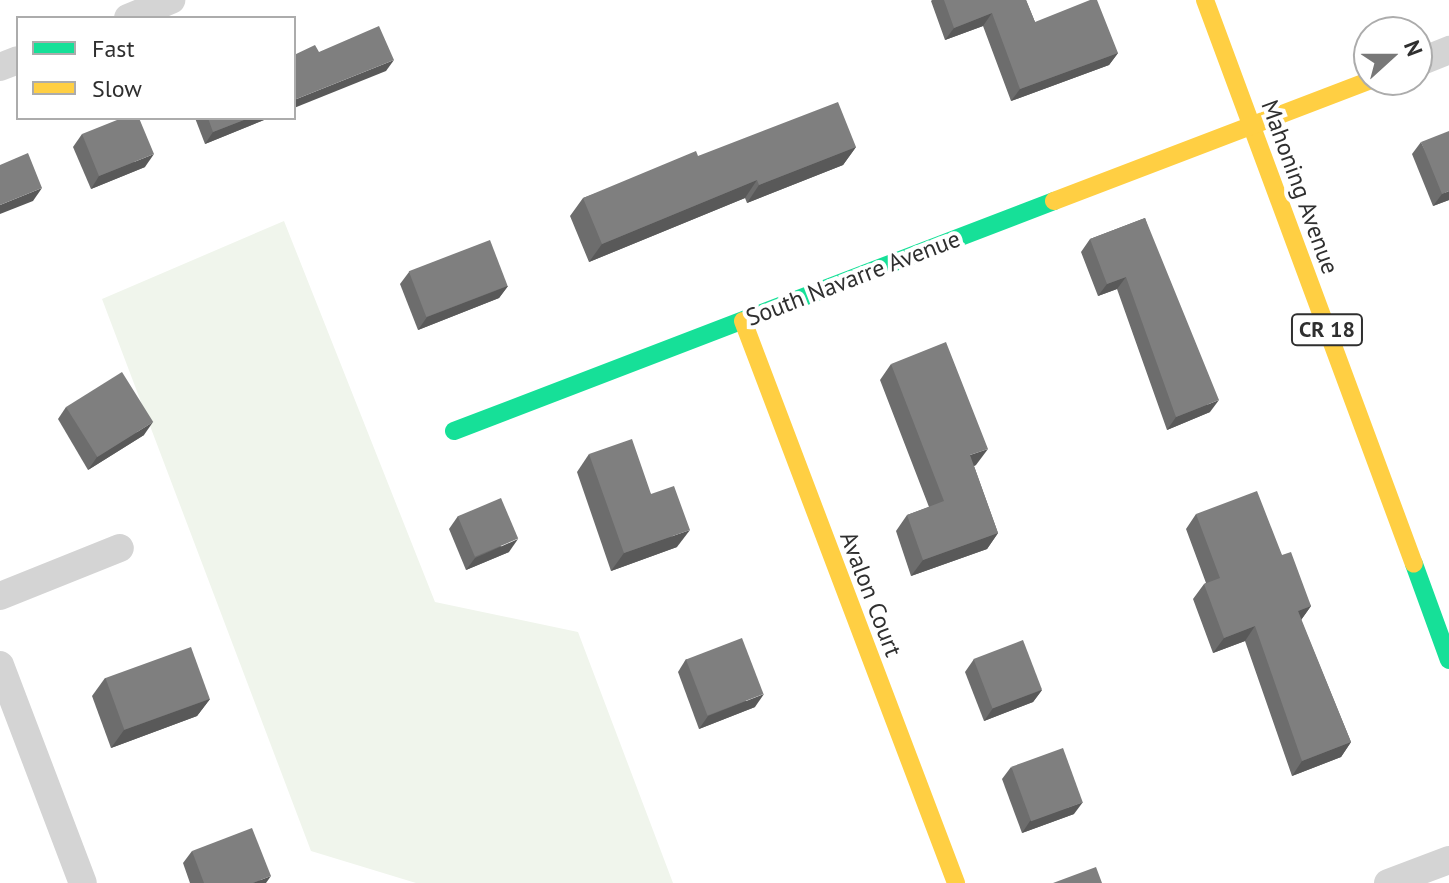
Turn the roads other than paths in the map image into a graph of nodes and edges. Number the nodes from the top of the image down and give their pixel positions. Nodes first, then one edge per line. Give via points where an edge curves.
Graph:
1 (171, 0) edge
2 (1205, 0) edge
3 (133, 16) edge
4 (1353, 87) edge
5 (1252, 126) junction
6 (743, 321) junction
7 (454, 431) dead end
8 (120, 548) dead end
9 (0, 596) edge
10 (1449, 660) edge
11 (0, 665) edge
12 (1449, 860) edge
13 (83, 883) edge
14 (956, 883) edge
15 (1388, 883) edge

1 - 3 street
2 - 5 street, Mahoning Avenue / CR 18
4 - 5 street, South Navarre Avenue
5 - 6 street, South Navarre Avenue
5 - 10 street, Mahoning Avenue / CR 18
6 - 7 street, South Navarre Avenue
6 - 14 street, Avalon Court
8 - 9 street
11 - 13 street
12 - 15 street

